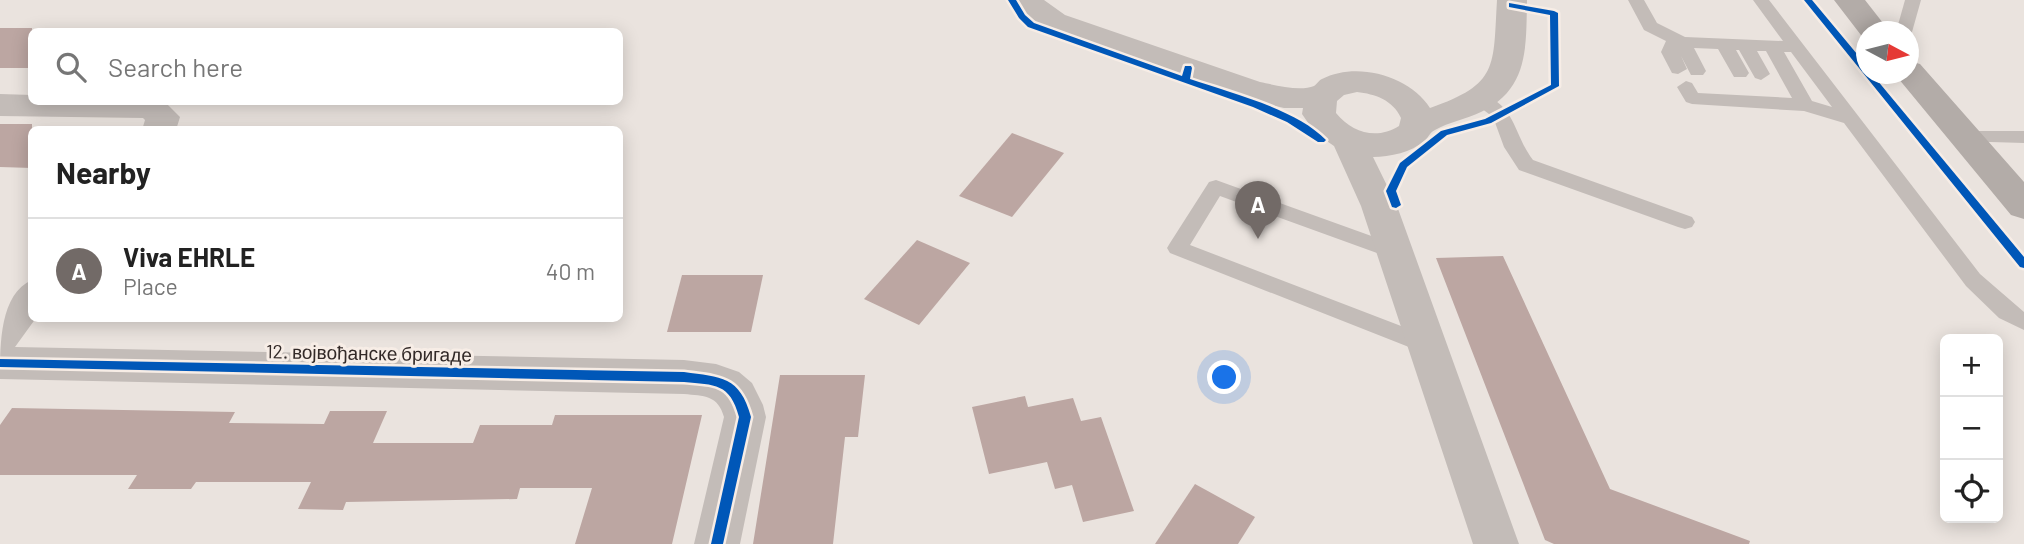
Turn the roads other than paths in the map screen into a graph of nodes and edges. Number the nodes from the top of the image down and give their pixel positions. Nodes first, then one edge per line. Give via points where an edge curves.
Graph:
1 (1029, 0) edge
2 (1512, 0) edge
3 (1636, 0) edge
4 (1761, 0) edge
5 (1849, 0) edge
6 (1913, 0) edge
7 (1866, 21) edge
8 (1907, 21) edge
9 (1682, 41) junction
10 (1724, 44) junction
11 (1745, 45) junction
12 (1772, 46) junction
13 (1795, 47) junction
14 (1678, 69) dead end
15 (1696, 71) dead end
16 (1740, 73) dead end
17 (1760, 74) dead end
18 (1919, 84) edge
19 (1686, 87) dead end
20 (1472, 102) junction
21 (0, 105) edge
22 (1805, 105) junction
23 (1414, 114) junction
24 (1849, 118) junction
25 (1331, 120) junction
26 (160, 126) edge
27 (1964, 137) junction
28 (2024, 137) edge
29 (1386, 145) junction
30 (1376, 197) junction
31 (2024, 206) edge
32 (1685, 222) dead end
33 (1395, 252) junction
34 (28, 300) edge
35 (2024, 322) edge
36 (0, 336) edge
37 (1427, 345) junction
38 (0, 363) edge
39 (717, 544) edge
40 (1496, 544) edge

1 - 25 street via 1054,22
2 - 20 street via 1506,70 1499,85
3 - 9 lane via 1650,26
4 - 13 lane
5 - 7 main road
6 - 8 lane
9 - 10 lane
9 - 14 lane via 1671,45
9 - 15 lane
10 - 11 lane
10 - 16 lane
11 - 12 lane
11 - 17 lane
12 - 13 lane
12 - 22 lane
13 - 24 lane
18 - 27 main road
19 - 22 lane via 1692,98 1708,94 1763,97
20 - 23 street
20 - 32 lane via 1501,114 1513,147 1526,165
21 - 26 street via 151,107 163,117
22 - 24 lane
23 - 25 street via 1403,96 1357,82 1335,86
23 - 29 street via 1407,138
24 - 35 lane via 1973,280
25 - 29 street
25 - 30 street
27 - 28 lane
27 - 31 main road
29 - 30 street
30 - 33 street
33 - 37 street
33 - 37 lane via 1216,187 1177,248
34 - 36 street
37 - 40 street
38 - 39 street, 12. војвођанске бригаде via 711,380 735,389 745,417

